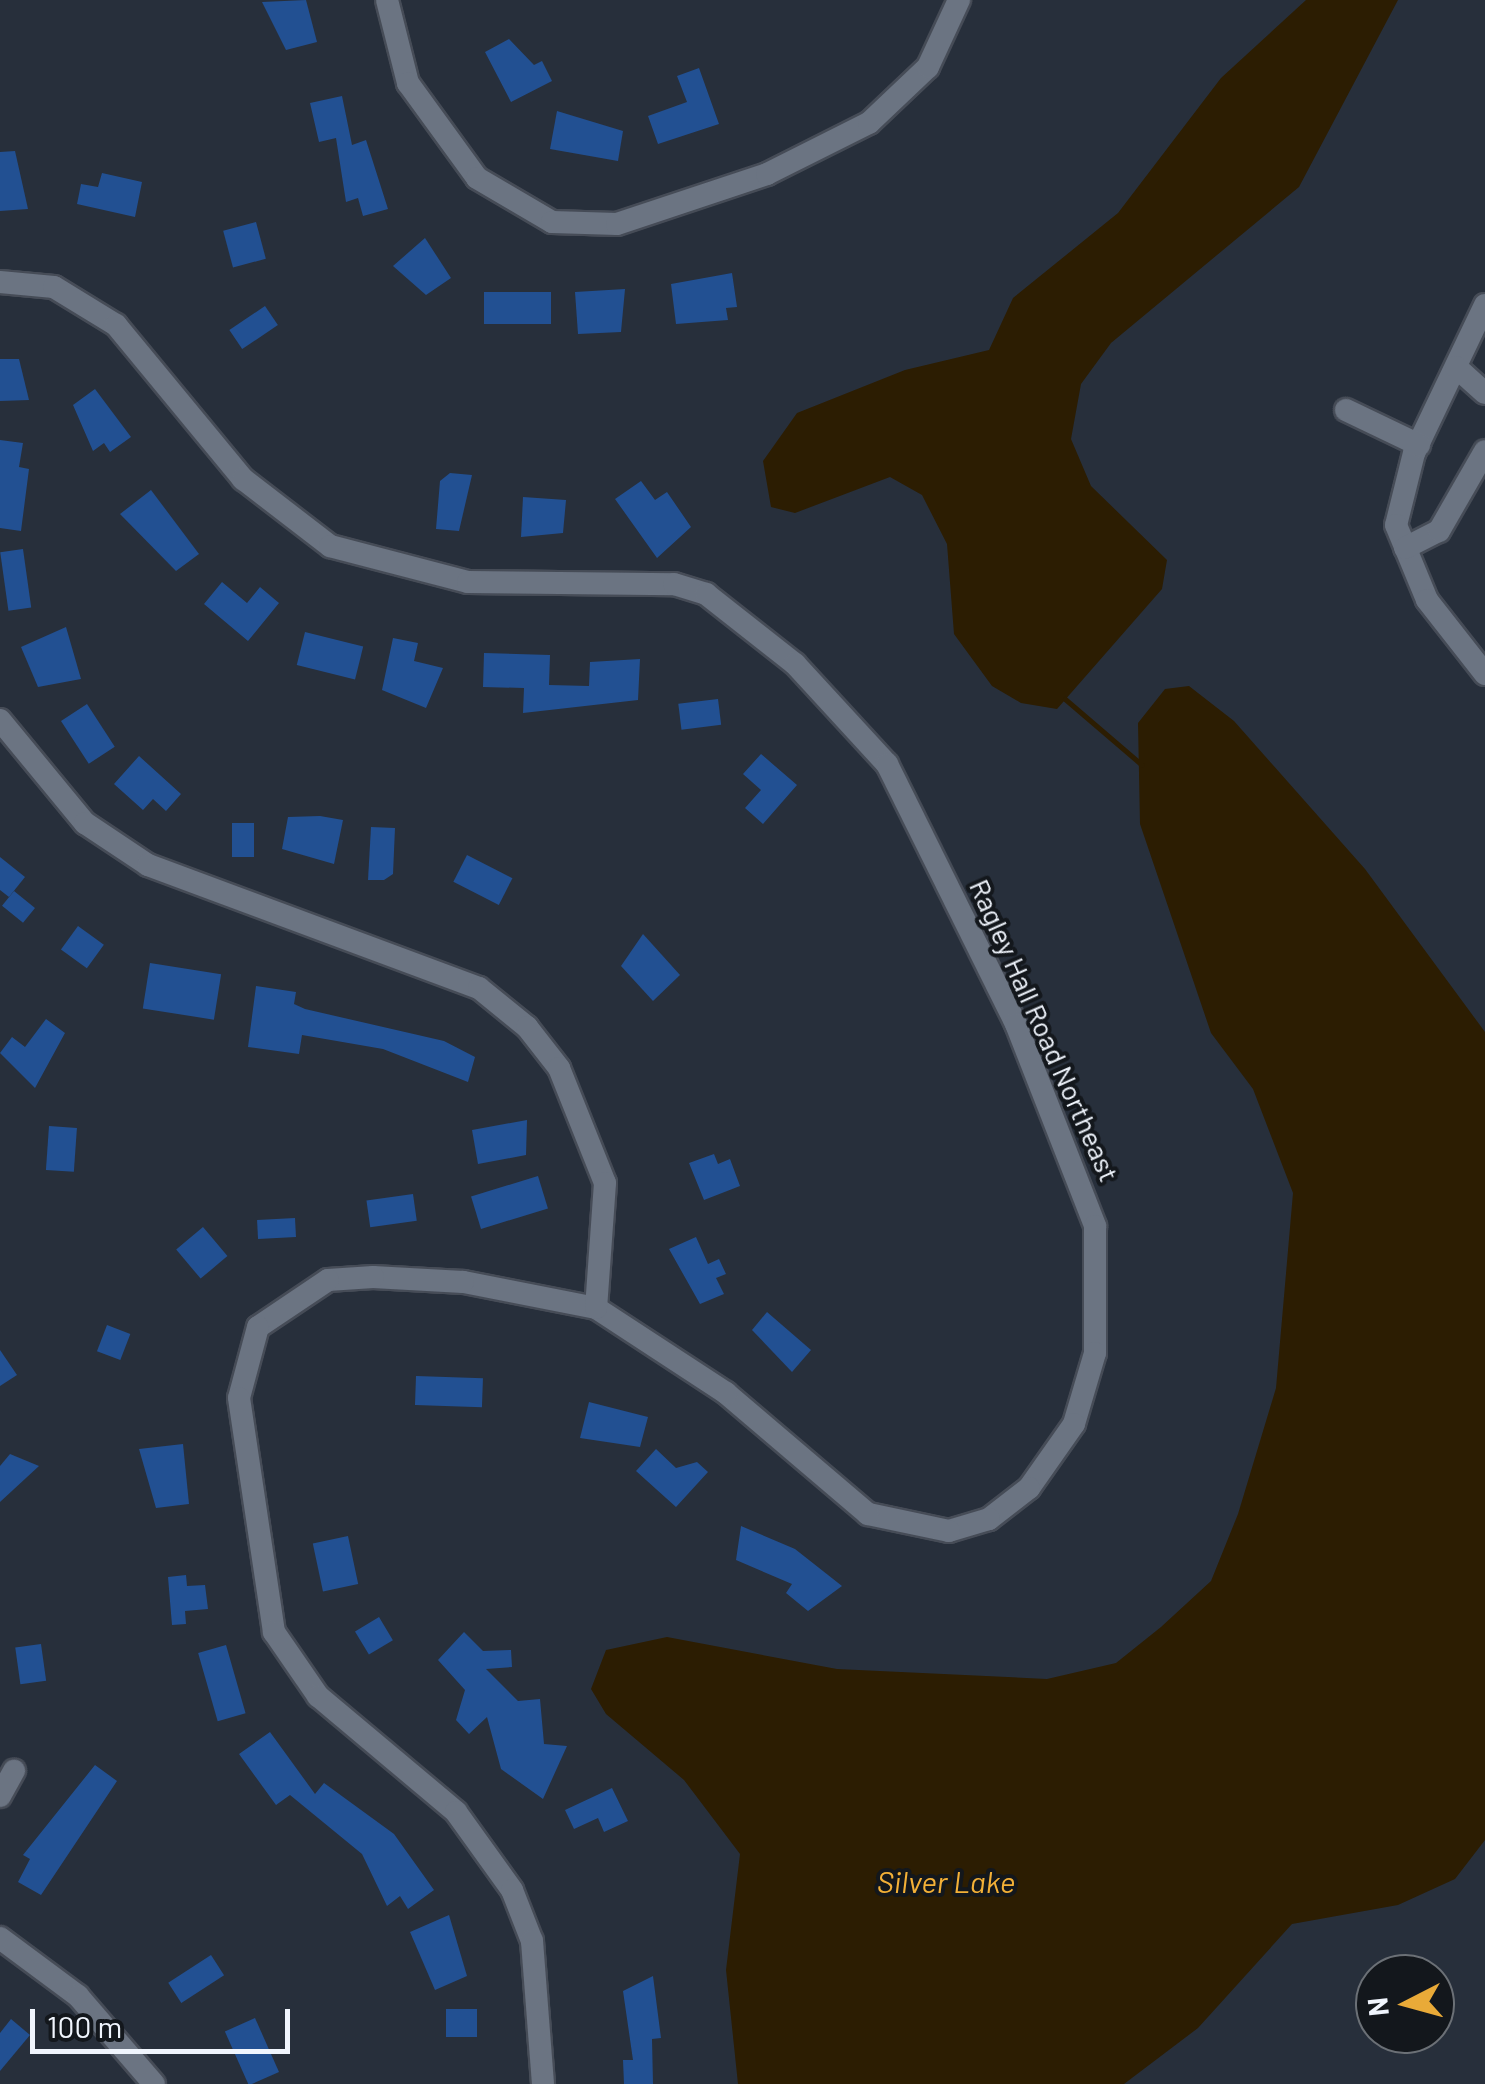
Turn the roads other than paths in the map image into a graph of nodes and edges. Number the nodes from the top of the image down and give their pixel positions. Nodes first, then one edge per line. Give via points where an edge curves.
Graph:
1 (387, 0) edge
2 (959, 0) edge
3 (0, 282) edge
4 (1485, 305) edge
5 (1456, 367) junction
6 (1485, 393) edge
7 (1346, 410) dead end
8 (1419, 445) junction
9 (1485, 451) edge
10 (1405, 548) junction
11 (1485, 674) edge
12 (0, 720) edge
13 (596, 1308) junction
14 (14, 1771) dead end
15 (0, 1796) edge
16 (0, 1938) edge
17 (154, 2084) edge
18 (543, 2084) edge

1 - 2 street via 408,84 477,178 552,222 617,224 766,174 869,123 928,67
3 - 13 street, Ragley Hall Road Northeast via 54,287 116,326 243,479 330,546 468,582 674,584 706,594 795,664 887,764 1016,1024 1095,1226 1095,1353 1074,1424 1029,1488 989,1519 949,1531 868,1514 726,1393
4 - 5 street
5 - 6 street
5 - 8 street
7 - 8 street
8 - 10 street via 1396,525
9 - 10 street via 1439,531
10 - 11 street via 1427,600
12 - 13 street via 86,823 148,865 479,988 527,1027 559,1068 605,1183 609,1232
13 - 18 street, Ragley Hall Road Northeast via 464,1282 328,1280 258,1326 240,1398 274,1632 318,1696 456,1812 512,1890 532,1941
14 - 15 street
16 - 17 street via 78,1996

